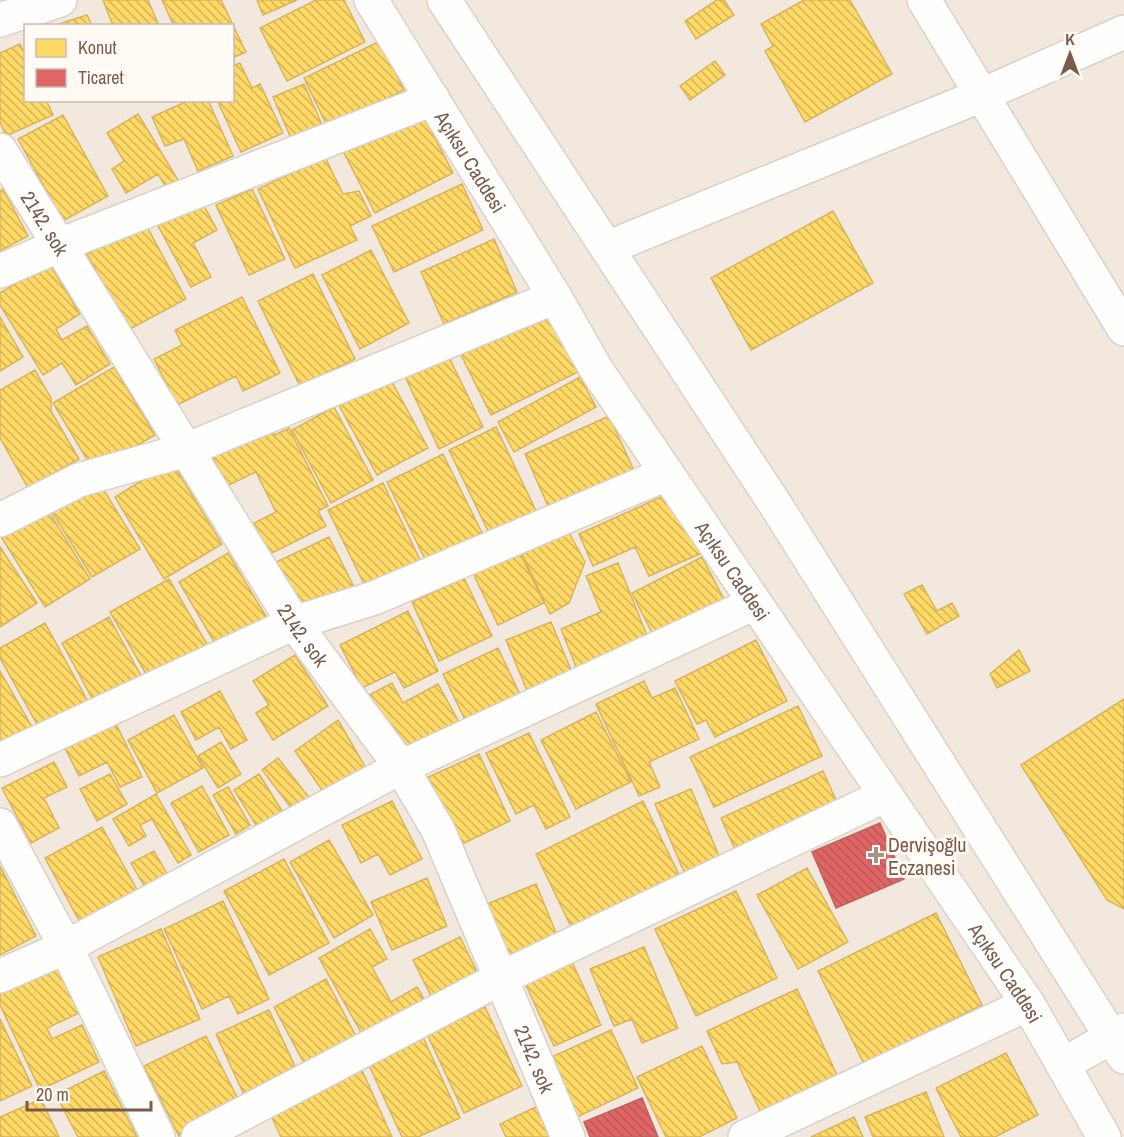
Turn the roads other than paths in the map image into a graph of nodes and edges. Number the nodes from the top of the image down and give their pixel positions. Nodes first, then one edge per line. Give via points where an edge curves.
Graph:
1 (60, 0) edge
2 (371, 0) edge
3 (444, 0) edge
4 (924, 0) edge
5 (0, 20) edge
6 (1124, 32) edge
7 (982, 94) junction
8 (433, 99) junction
9 (0, 150) edge
10 (60, 245) junction
11 (607, 248) junction
12 (0, 271) edge
13 (555, 297) junction
14 (1124, 329) edge
15 (186, 450) junction
16 (666, 474) junction
17 (0, 520) edge
18 (754, 603) junction
19 (294, 623) junction
20 (0, 760) edge
21 (401, 767) junction
22 (886, 795) junction
23 (0, 825) edge
24 (66, 947) junction
25 (0, 976) edge
26 (501, 978) junction
27 (1028, 1004) junction
28 (1120, 1041) edge
29 (1064, 1064) junction
30 (1109, 1128) edge
31 (158, 1137) edge
32 (198, 1137) edge
33 (568, 1137) edge
34 (745, 1137) edge

1 - 5 street
2 - 8 street, Açıksu Caddesi
3 - 11 street
4 - 7 street
6 - 7 street
7 - 11 street
7 - 14 street
8 - 10 street
8 - 13 street, Açıksu Caddesi
9 - 10 street, 2142. sok
10 - 12 street
10 - 15 street, 2142. sok
11 - 28 street
13 - 15 street
13 - 16 street, Açıksu Caddesi via 596,369
15 - 17 street via 79,480
15 - 19 street, 2142. sok
16 - 18 street, Açıksu Caddesi
16 - 19 street via 374,598
18 - 21 street
18 - 22 street, Açıksu Caddesi
19 - 20 street
19 - 21 street, 2142. sok
21 - 24 street
21 - 26 street, 2142. sok via 438,830
22 - 26 street
22 - 27 street, Açıksu Caddesi
23 - 24 street
24 - 25 street
24 - 31 street
26 - 32 street
26 - 33 street, 2142. sok
27 - 29 street, Açıksu Caddesi
27 - 34 street
28 - 29 street
29 - 30 street, Açıksu Caddesi

